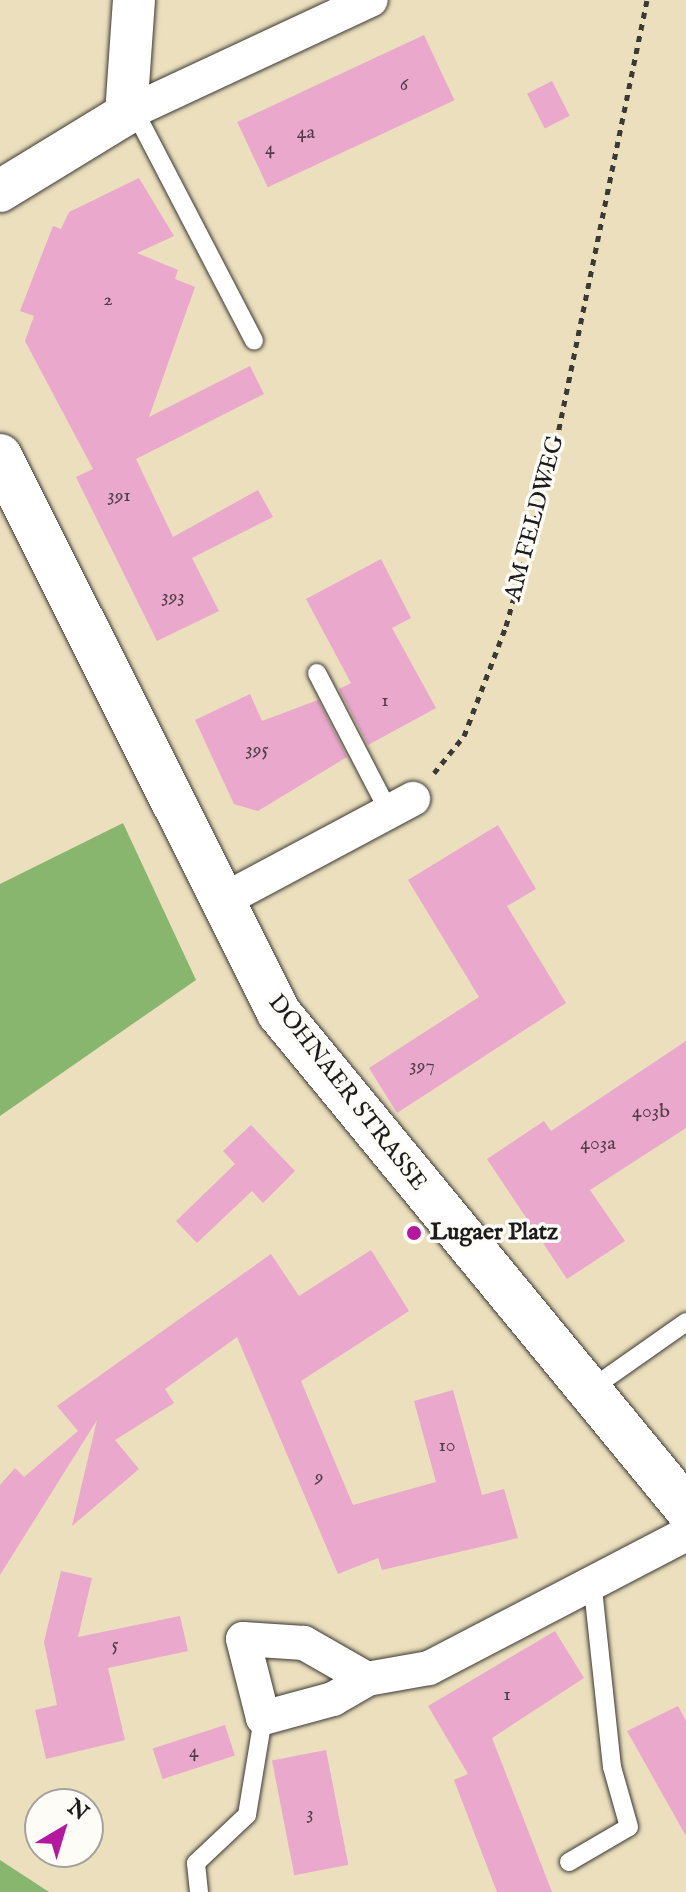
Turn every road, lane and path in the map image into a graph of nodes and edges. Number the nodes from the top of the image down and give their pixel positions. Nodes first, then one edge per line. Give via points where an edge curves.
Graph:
1 (134, 0) edge
2 (371, 0) edge
3 (647, 0) edge
4 (130, 112) junction
5 (0, 191) edge
6 (254, 341) dead end
7 (0, 456) edge
8 (317, 673) dead end
9 (401, 805) junction
10 (220, 902) junction
11 (686, 1322) edge
12 (588, 1391) junction
13 (686, 1508) edge
14 (686, 1534) edge
15 (592, 1579) junction
16 (367, 1679) junction
17 (263, 1718) junction
18 (569, 1862) dead end
19 (199, 1892) edge

1 - 4 street
2 - 4 street
3 - 9 path, AM FELDWEG via 584,322 506,626 464,736
4 - 5 street
4 - 6 lane
7 - 10 main road, DOHNAER STRASSE
8 - 9 lane
9 - 10 street
10 - 12 main road, DOHNAER STRASSE via 298,1038
11 - 12 lane
12 - 13 main road, DOHNAER STRASSE
14 - 15 street
15 - 16 street via 429,1668
15 - 18 lane via 612,1767 629,1827
16 - 17 street via 333,1699
16 - 17 street via 304,1643 243,1639
17 - 19 lane via 247,1815 196,1863

